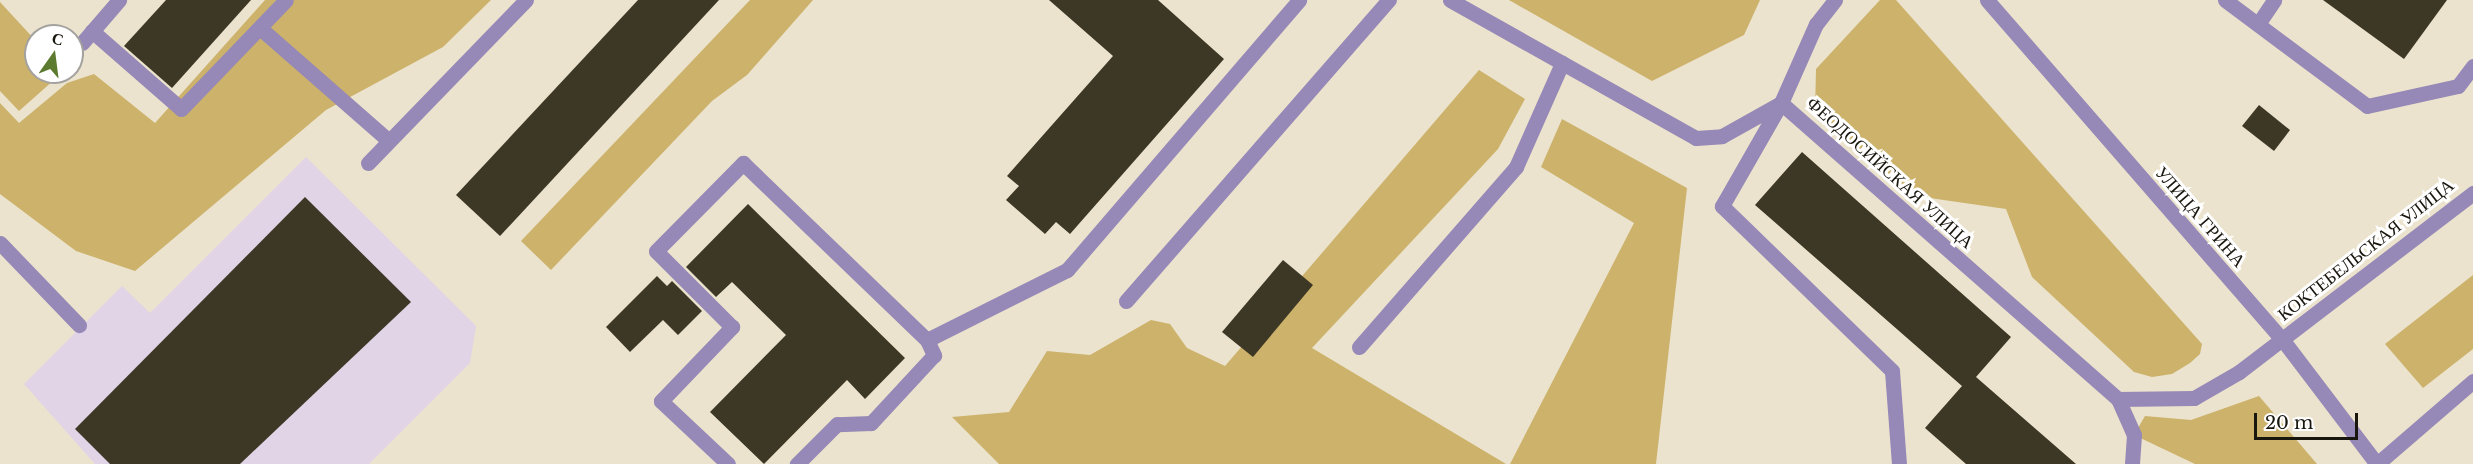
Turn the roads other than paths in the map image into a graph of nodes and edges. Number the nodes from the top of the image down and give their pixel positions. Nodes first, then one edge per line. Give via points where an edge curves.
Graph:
1 (119, 0) edge
2 (286, 0) edge
3 (526, 0) edge
4 (1299, 0) edge
5 (1389, 0) edge
6 (1450, 0) edge
7 (1835, 0) edge
8 (1987, 0) edge
9 (2225, 0) edge
10 (2274, 0) edge
11 (2258, 24) junction
12 (260, 28) junction
13 (92, 31) junction
14 (84, 40) edge
15 (1562, 63) junction
16 (2473, 66) edge
17 (1781, 103) junction
18 (389, 141) junction
19 (368, 163) dead end
20 (2473, 193) edge
21 (0, 243) edge
22 (1126, 301) dead end
23 (79, 326) dead end
24 (2283, 339) junction
25 (927, 340) junction
26 (1359, 347) dead end
27 (2473, 381) edge
28 (2118, 399) junction
29 (728, 464) edge
30 (797, 464) edge
31 (1899, 464) edge
32 (2132, 464) edge
33 (2377, 464) edge

1 - 13 street
2 - 12 street
3 - 18 street
4 - 25 street via 1067,270
5 - 22 street
6 - 15 street, ФЕОДОСИЙСКАЯ УЛИЦА
7 - 17 street via 1816,24
8 - 24 street, УЛИЦА ГРИНА
9 - 11 street
10 - 11 street
11 - 16 street via 2367,106 2458,86
12 - 13 street via 181,109
12 - 18 street
13 - 14 street
15 - 17 street, ФЕОДОСИЙСКАЯ УЛИЦА via 1696,138 1722,136
15 - 26 street via 1516,167
17 - 28 street, ФЕОДОСИЙСКАЯ УЛИЦА
17 - 31 street via 1722,206 1892,371
18 - 19 street
20 - 24 street, КОКТЕБЕЛЬСКАЯ УЛИЦА
21 - 23 street
24 - 28 street via 2194,398
24 - 33 street, УЛИЦА ГРИНА
25 - 29 street via 743,163 656,251 732,327 662,401
25 - 30 street via 934,355 872,423 837,424
27 - 33 street
28 - 32 street via 2134,435

